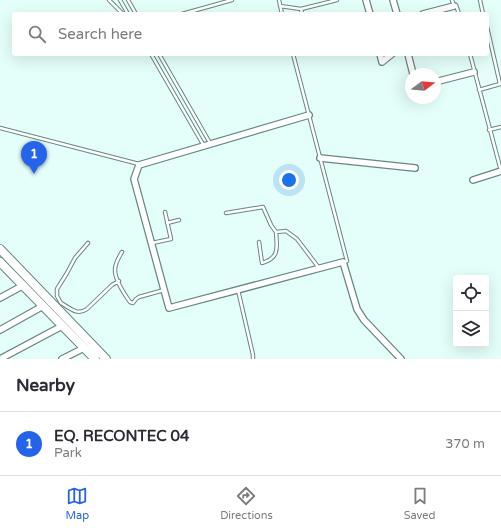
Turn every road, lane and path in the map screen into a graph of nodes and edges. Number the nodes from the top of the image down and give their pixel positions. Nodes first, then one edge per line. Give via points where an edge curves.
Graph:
1 (109, 0) edge
2 (120, 0) edge
3 (128, 0) edge
4 (232, 0) edge
5 (279, 0) edge
6 (337, 0) edge
7 (366, 0) edge
8 (393, 0) edge
9 (480, 0) edge
10 (453, 3) edge
11 (280, 6) junction
12 (301, 9) junction
13 (121, 12) edge
14 (127, 12) edge
15 (135, 12) edge
16 (189, 12) edge
17 (282, 12) edge
18 (302, 12) edge
19 (369, 12) edge
20 (396, 12) edge
21 (428, 12) edge
22 (458, 12) edge
23 (483, 12) edge
24 (489, 36) edge
25 (152, 56) edge
26 (160, 56) edge
27 (294, 56) edge
28 (380, 56) edge
29 (390, 56) edge
30 (408, 56) edge
31 (470, 56) edge
32 (411, 68) edge
33 (474, 72) junction
34 (441, 80) edge
35 (479, 90) junction
36 (309, 115) junction
37 (501, 127) edge
38 (0, 128) edge
39 (490, 130) junction
40 (210, 144) junction
41 (204, 146) junction
42 (320, 158) junction
43 (139, 164) junction
44 (415, 168) dead end
45 (501, 172) edge
46 (473, 180) dead end
47 (165, 212) dead end
48 (226, 214) dead end
49 (179, 220) dead end
50 (167, 222) junction
51 (276, 232) junction
52 (259, 242) dead end
53 (88, 243) dead end
54 (152, 244) junction
55 (0, 249) edge
56 (122, 252) dead end
57 (0, 262) edge
58 (343, 262) junction
59 (319, 268) junction
60 (3, 269) edge
61 (118, 281) junction
62 (24, 285) junction
63 (164, 290) junction
64 (238, 290) junction
65 (0, 298) edge
66 (43, 306) junction
67 (62, 326) junction
68 (0, 330) edge
69 (84, 348) junction
70 (0, 359) edge
71 (62, 359) edge
72 (94, 359) edge
73 (106, 359) edge
74 (253, 359) edge
75 (400, 359) edge

1 - 13 lane
2 - 14 lane
3 - 15 lane
4 - 16 lane
5 - 11 lane
6 - 12 lane
7 - 19 street
8 - 20 street
9 - 23 lane
10 - 21 street
10 - 22 lane
11 - 12 lane
11 - 17 lane
12 - 18 lane
24 - 35 lane via 500,84
25 - 41 lane
26 - 40 lane
27 - 36 lane
28 - 29 street via 382,62
30 - 32 street
31 - 33 lane
33 - 34 street
33 - 35 lane
35 - 39 lane
36 - 40 street
36 - 42 lane
37 - 39 lane
38 - 43 lane
39 - 45 lane
40 - 41 street
41 - 43 street
42 - 44 street
42 - 58 lane via 347,261
43 - 54 street via 134,179
45 - 46 street
47 - 50 lane
48 - 51 lane via 263,207 270,225
49 - 50 lane
50 - 54 lane via 171,239
51 - 52 lane via 277,249 271,260 262,263
51 - 59 lane via 286,231 297,239
53 - 61 lane via 75,258 57,289 56,296 59,301 77,312 83,312
54 - 63 street
55 - 73 main road
56 - 61 lane via 115,271
57 - 60 main road
58 - 59 street
58 - 75 street via 357,309
59 - 64 street
60 - 62 main road
61 - 63 lane via 132,303 136,298
62 - 65 street
62 - 66 main road
63 - 64 street via 169,308
64 - 74 lane
66 - 67 main road
66 - 68 street
67 - 69 main road
67 - 70 street
69 - 71 street
69 - 72 main road

